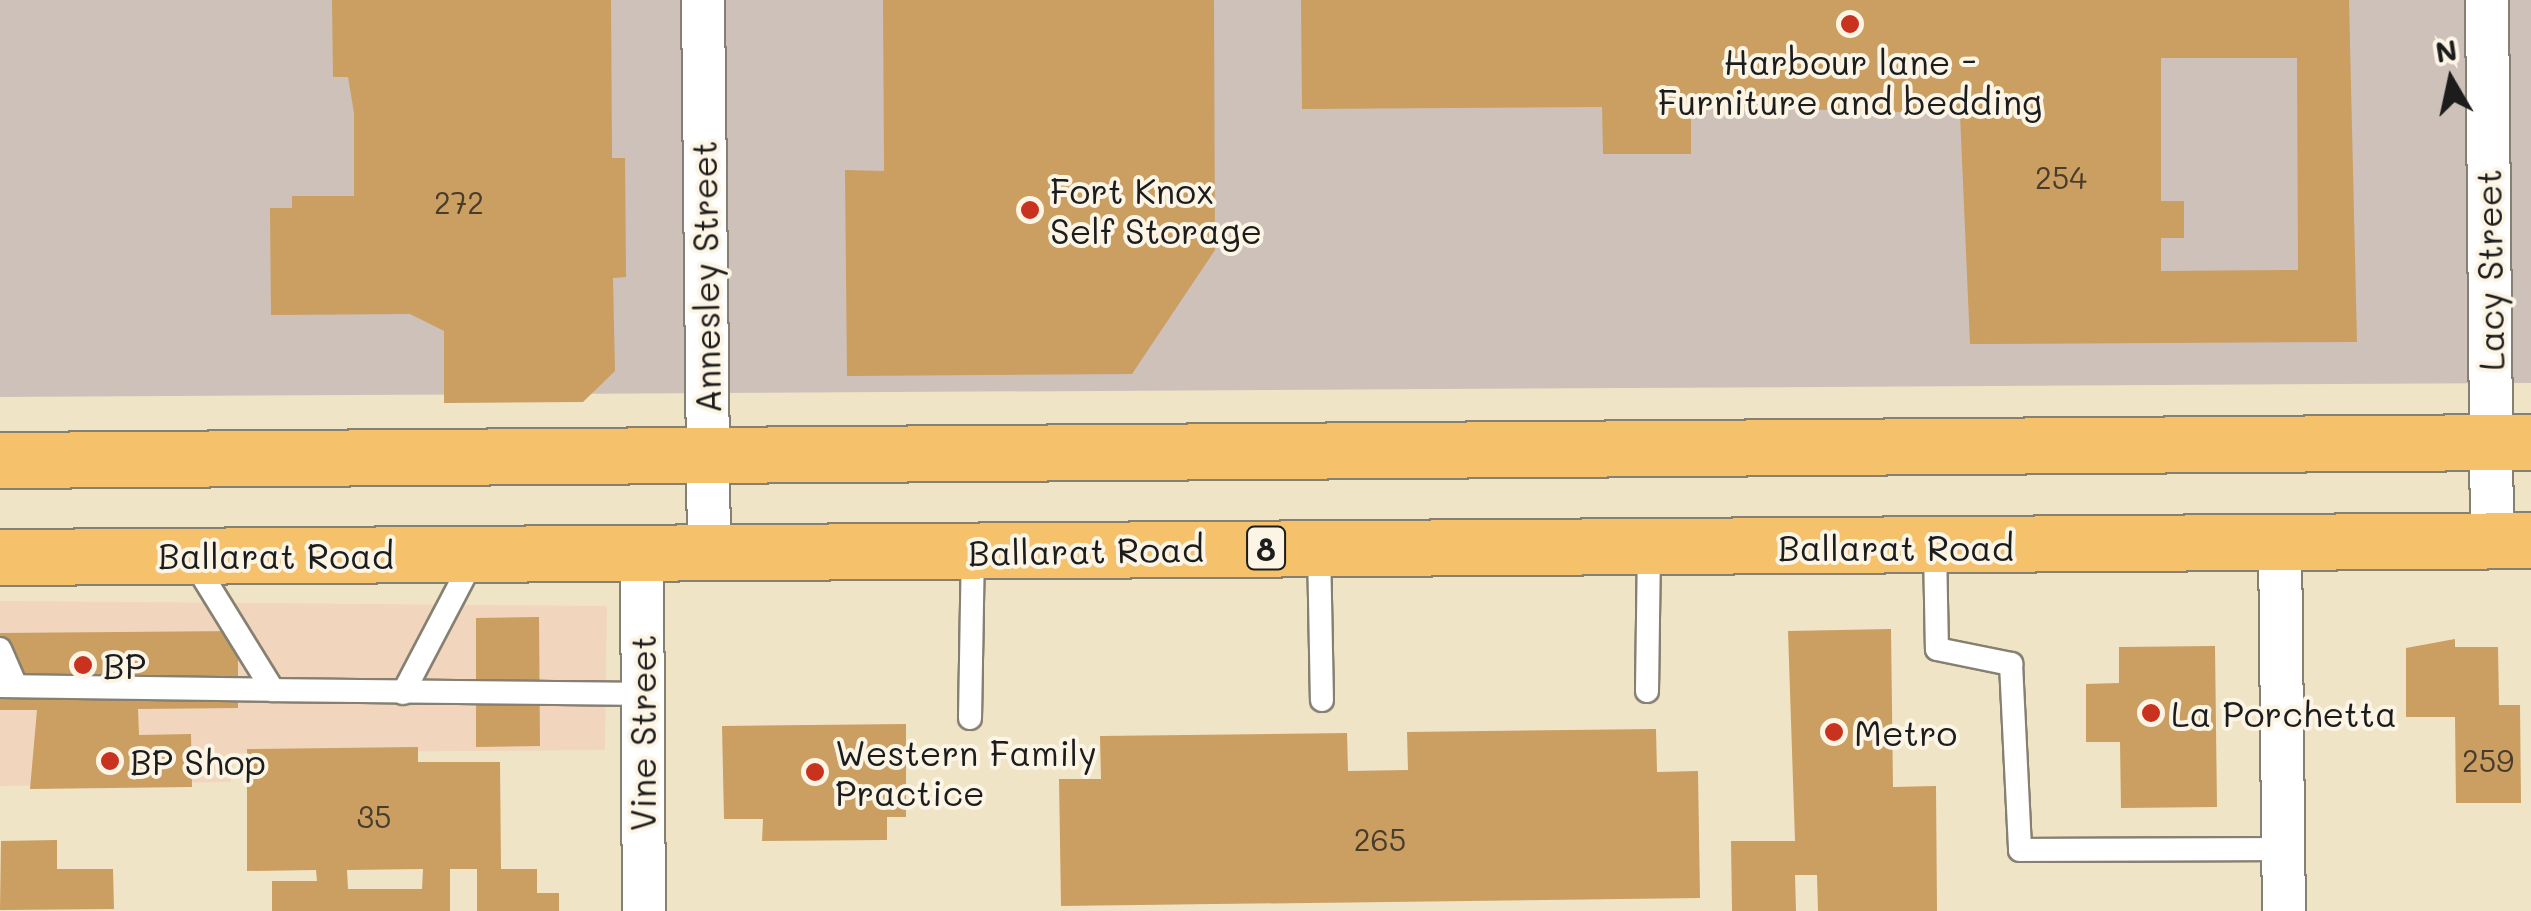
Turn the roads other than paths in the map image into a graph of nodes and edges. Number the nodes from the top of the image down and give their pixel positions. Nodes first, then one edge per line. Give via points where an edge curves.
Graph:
1 (703, 0) edge
2 (2486, 0) edge
3 (2511, 442) edge
4 (708, 454) junction
5 (0, 460) edge
6 (2280, 540) junction
7 (2511, 540) edge
8 (1320, 548) junction
9 (1649, 548) junction
10 (1935, 548) junction
11 (972, 551) junction
12 (477, 553) junction
13 (709, 553) junction
14 (642, 554) junction
15 (189, 555) junction
16 (0, 557) edge
17 (0, 649) edge
18 (8, 686) edge
19 (273, 690) junction
20 (403, 692) junction
21 (1647, 692) dead end
22 (641, 694) junction
23 (1322, 700) dead end
24 (970, 718) dead end
25 (2283, 848) junction
26 (644, 911) edge
27 (2284, 911) edge

1 - 4 street, Annesley Street
2 - 3 street, Lacy Street
3 - 4 highway
3 - 7 street, Lacy Street
4 - 5 highway
4 - 13 street, Annesley Street
6 - 7 highway, Ballarat Road / 8
6 - 10 highway, Ballarat Road / 8
6 - 25 street
8 - 9 highway, Ballarat Road / 8
8 - 11 highway, Ballarat Road / 8
8 - 23 lane
9 - 10 highway, Ballarat Road / 8
9 - 21 lane
10 - 25 lane via 1937,650 2011,664 2020,850
11 - 13 highway, Ballarat Road / 8
11 - 24 lane
12 - 14 highway, Ballarat Road / 8
12 - 15 highway, Ballarat Road / 8
12 - 20 lane
13 - 14 highway, Ballarat Road / 8
14 - 22 street, Vine Street
15 - 16 highway, Ballarat Road / 8
15 - 19 lane
17 - 18 lane
18 - 19 lane
19 - 20 lane
20 - 22 lane
22 - 26 street, Vine Street
25 - 27 street

